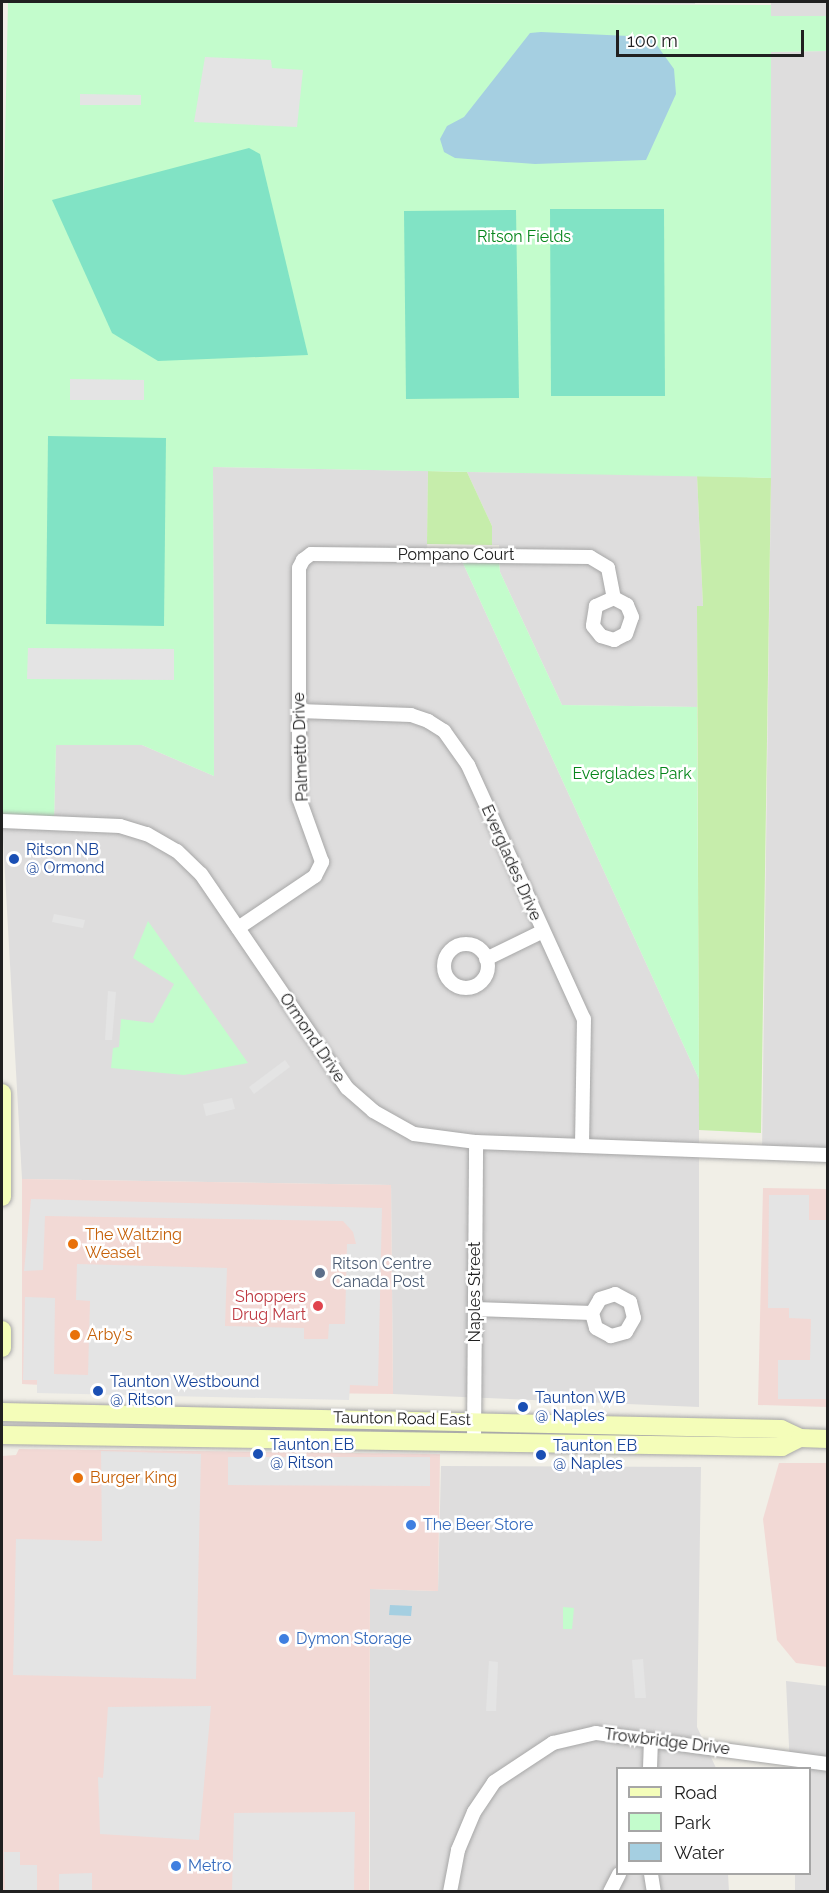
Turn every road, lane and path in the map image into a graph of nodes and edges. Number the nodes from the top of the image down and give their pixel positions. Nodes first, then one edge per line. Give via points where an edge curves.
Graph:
1 (299, 591) joint
2 (614, 598) dead end
3 (299, 711) junction
4 (2, 821) edge
5 (238, 928) junction
6 (541, 932) junction
7 (486, 959) dead end
8 (2, 1093) edge
9 (476, 1142) junction
10 (582, 1144) junction
11 (828, 1155) edge
12 (2, 1197) edge
13 (475, 1309) junction
14 (592, 1313) dead end
15 (2, 1330) edge
16 (2, 1348) edge
17 (2, 1412) edge
18 (475, 1420) junction
19 (2, 1435) edge
20 (800, 1438) junction
21 (828, 1439) edge
22 (474, 1443) junction
23 (651, 1740) junction
24 (828, 1764) edge
25 (650, 1767) edge
26 (618, 1875) edge
27 (651, 1875) edge
28 (450, 1892) edge
29 (610, 1892) edge
30 (654, 1892) edge

1 - 2 street, Pompano Court via 299,568 311,554 578,556 590,557 608,568
1 - 3 street, Palmetto Drive
3 - 5 street, Palmetto Drive via 299,798 321,854 320,870
3 - 6 street, Everglades Drive via 411,716 444,731 468,765
4 - 5 street, Ormond Drive via 94,822 147,834 177,851 201,873
5 - 9 street, Ormond Drive via 347,1088 373,1111 414,1134
6 - 7 street
6 - 10 street, Everglades Drive via 584,1019
8 - 12 main road
9 - 10 street, Ormond Drive
9 - 13 street, Naples Street
10 - 11 street, Ormond Drive
13 - 14 street
13 - 18 street, Naples Street
15 - 16 main road
17 - 18 main road, Taunton Road East
18 - 20 main road, Taunton Road East via 781,1429
18 - 22 street, Naples Street
19 - 22 main road, Taunton Road East
20 - 21 main road, Taunton Road East
20 - 22 main road, Taunton Road East via 782,1447
23 - 24 street, Trowbridge Drive
23 - 25 street
23 - 28 street, Trowbridge Drive via 596,1733 554,1743 494,1782 474,1812 462,1841
26 - 29 street
27 - 30 street

